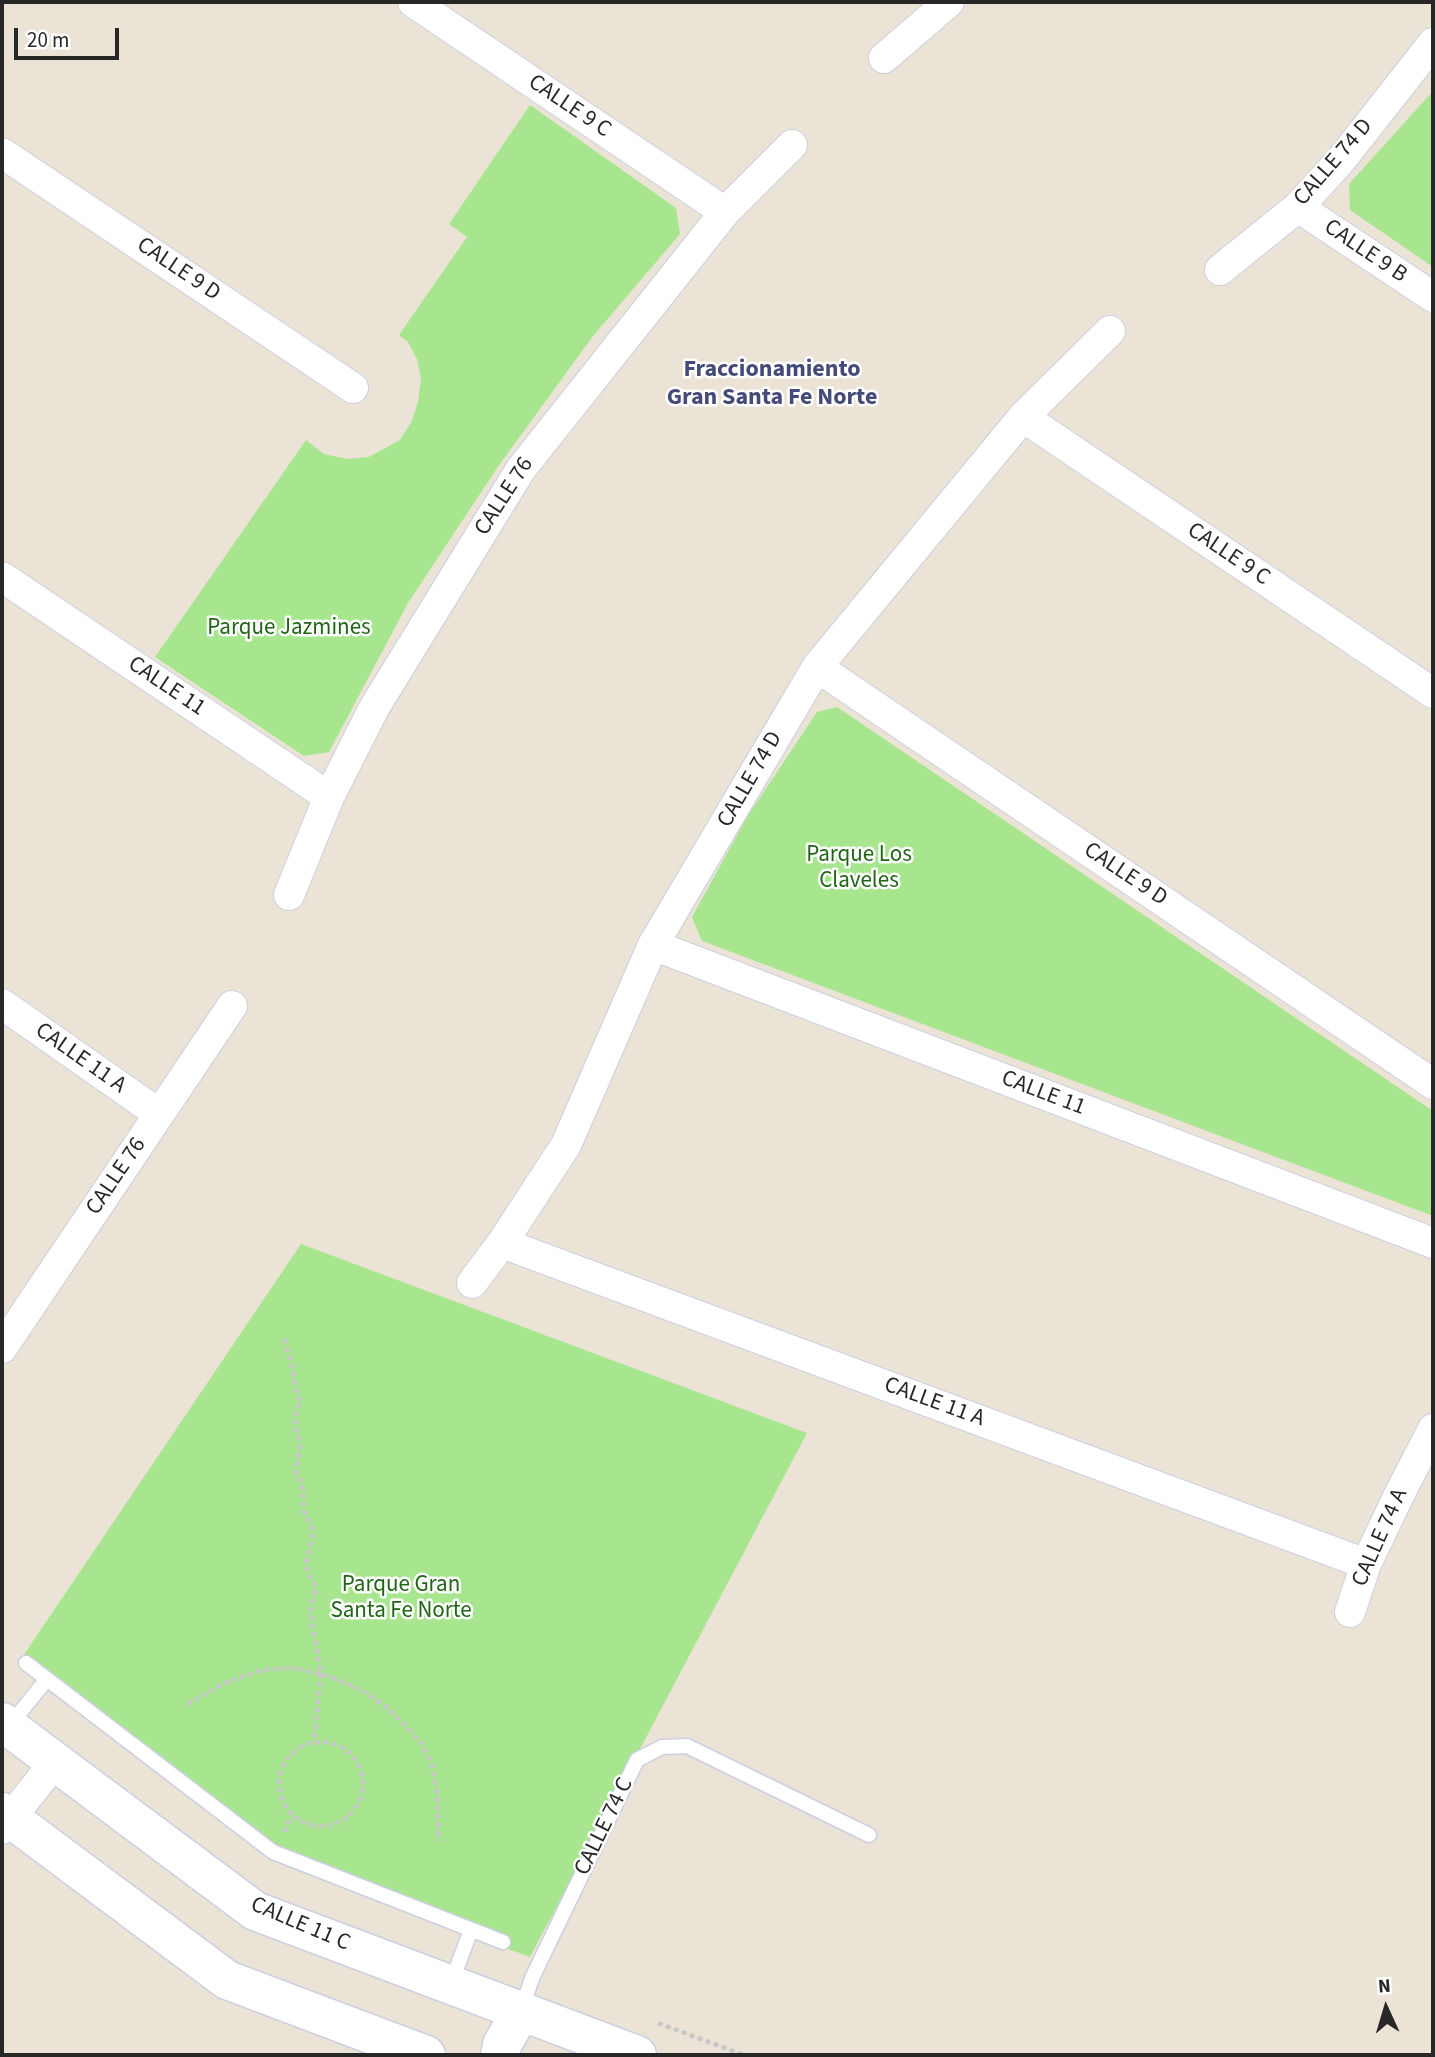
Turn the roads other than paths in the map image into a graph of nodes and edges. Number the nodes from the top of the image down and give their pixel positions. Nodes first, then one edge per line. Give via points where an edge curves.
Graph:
1 (413, 2) edge
2 (949, 2) edge
3 (1433, 43) edge
4 (884, 58) dead end
5 (792, 145) dead end
6 (2, 153) edge
7 (1297, 206) junction
8 (725, 212) junction
9 (1220, 270) dead end
10 (1433, 297) edge
11 (1110, 331) dead end
12 (353, 388) dead end
13 (1023, 417) junction
14 (2, 577) edge
15 (817, 667) junction
16 (1433, 693) edge
17 (329, 797) junction
18 (289, 895) dead end
19 (653, 945) junction
20 (2, 1004) edge
21 (232, 1006) dead end
22 (1433, 1084) edge
23 (159, 1114) junction
24 (502, 1243) junction
25 (1433, 1243) edge
26 (472, 1283) dead end
27 (2, 1348) edge
28 (1433, 1429) edge
29 (1366, 1564) junction
30 (1350, 1612) dead end
31 (26, 1663) dead end
32 (47, 1679) junction
33 (5, 1724) edge
34 (55, 1762) junction
35 (4, 1820) edge
36 (869, 1835) dead end
37 (471, 1930) junction
38 (503, 1942) dead end
39 (450, 1985) junction
40 (521, 2011) junction
41 (426, 2055) edge
42 (500, 2055) edge
43 (637, 2055) edge

1 - 8 street, CALLE 9 C
2 - 4 street
3 - 7 street, CALLE 74 D via 1341,160
5 - 8 street, CALLE 76
6 - 12 street, CALLE 9 D
7 - 9 street, CALLE 74 D
7 - 10 street, CALLE 9 B
8 - 17 street, CALLE 76 via 521,469 374,708
11 - 13 street, CALLE 74 D
13 - 15 street, CALLE 74 D
13 - 16 street, CALLE 9 C
14 - 17 street, CALLE 11
15 - 19 street, CALLE 74 D
15 - 22 street, CALLE 9 D
17 - 18 street, CALLE 76
19 - 24 street, CALLE 74 D via 566,1145
19 - 25 street, CALLE 11
20 - 23 street, CALLE 11 A
21 - 23 street, CALLE 76
23 - 27 street, CALLE 76
24 - 26 street, CALLE 74 D
24 - 29 street, CALLE 11 A
28 - 29 street, CALLE 74 A
29 - 30 street, CALLE 74 A
31 - 32 lane
32 - 33 lane
32 - 37 lane via 273,1852
33 - 34 main road, CALLE 11 C
34 - 35 street
34 - 39 main road, CALLE 11 C via 255,1911
35 - 41 main road via 227,1980
36 - 40 lane, CALLE 74 C via 687,1746 662,1747 637,1760 533,1976
37 - 38 lane
37 - 39 lane
39 - 40 main road, CALLE 11 C
40 - 42 main road
40 - 43 main road, CALLE 11 C

